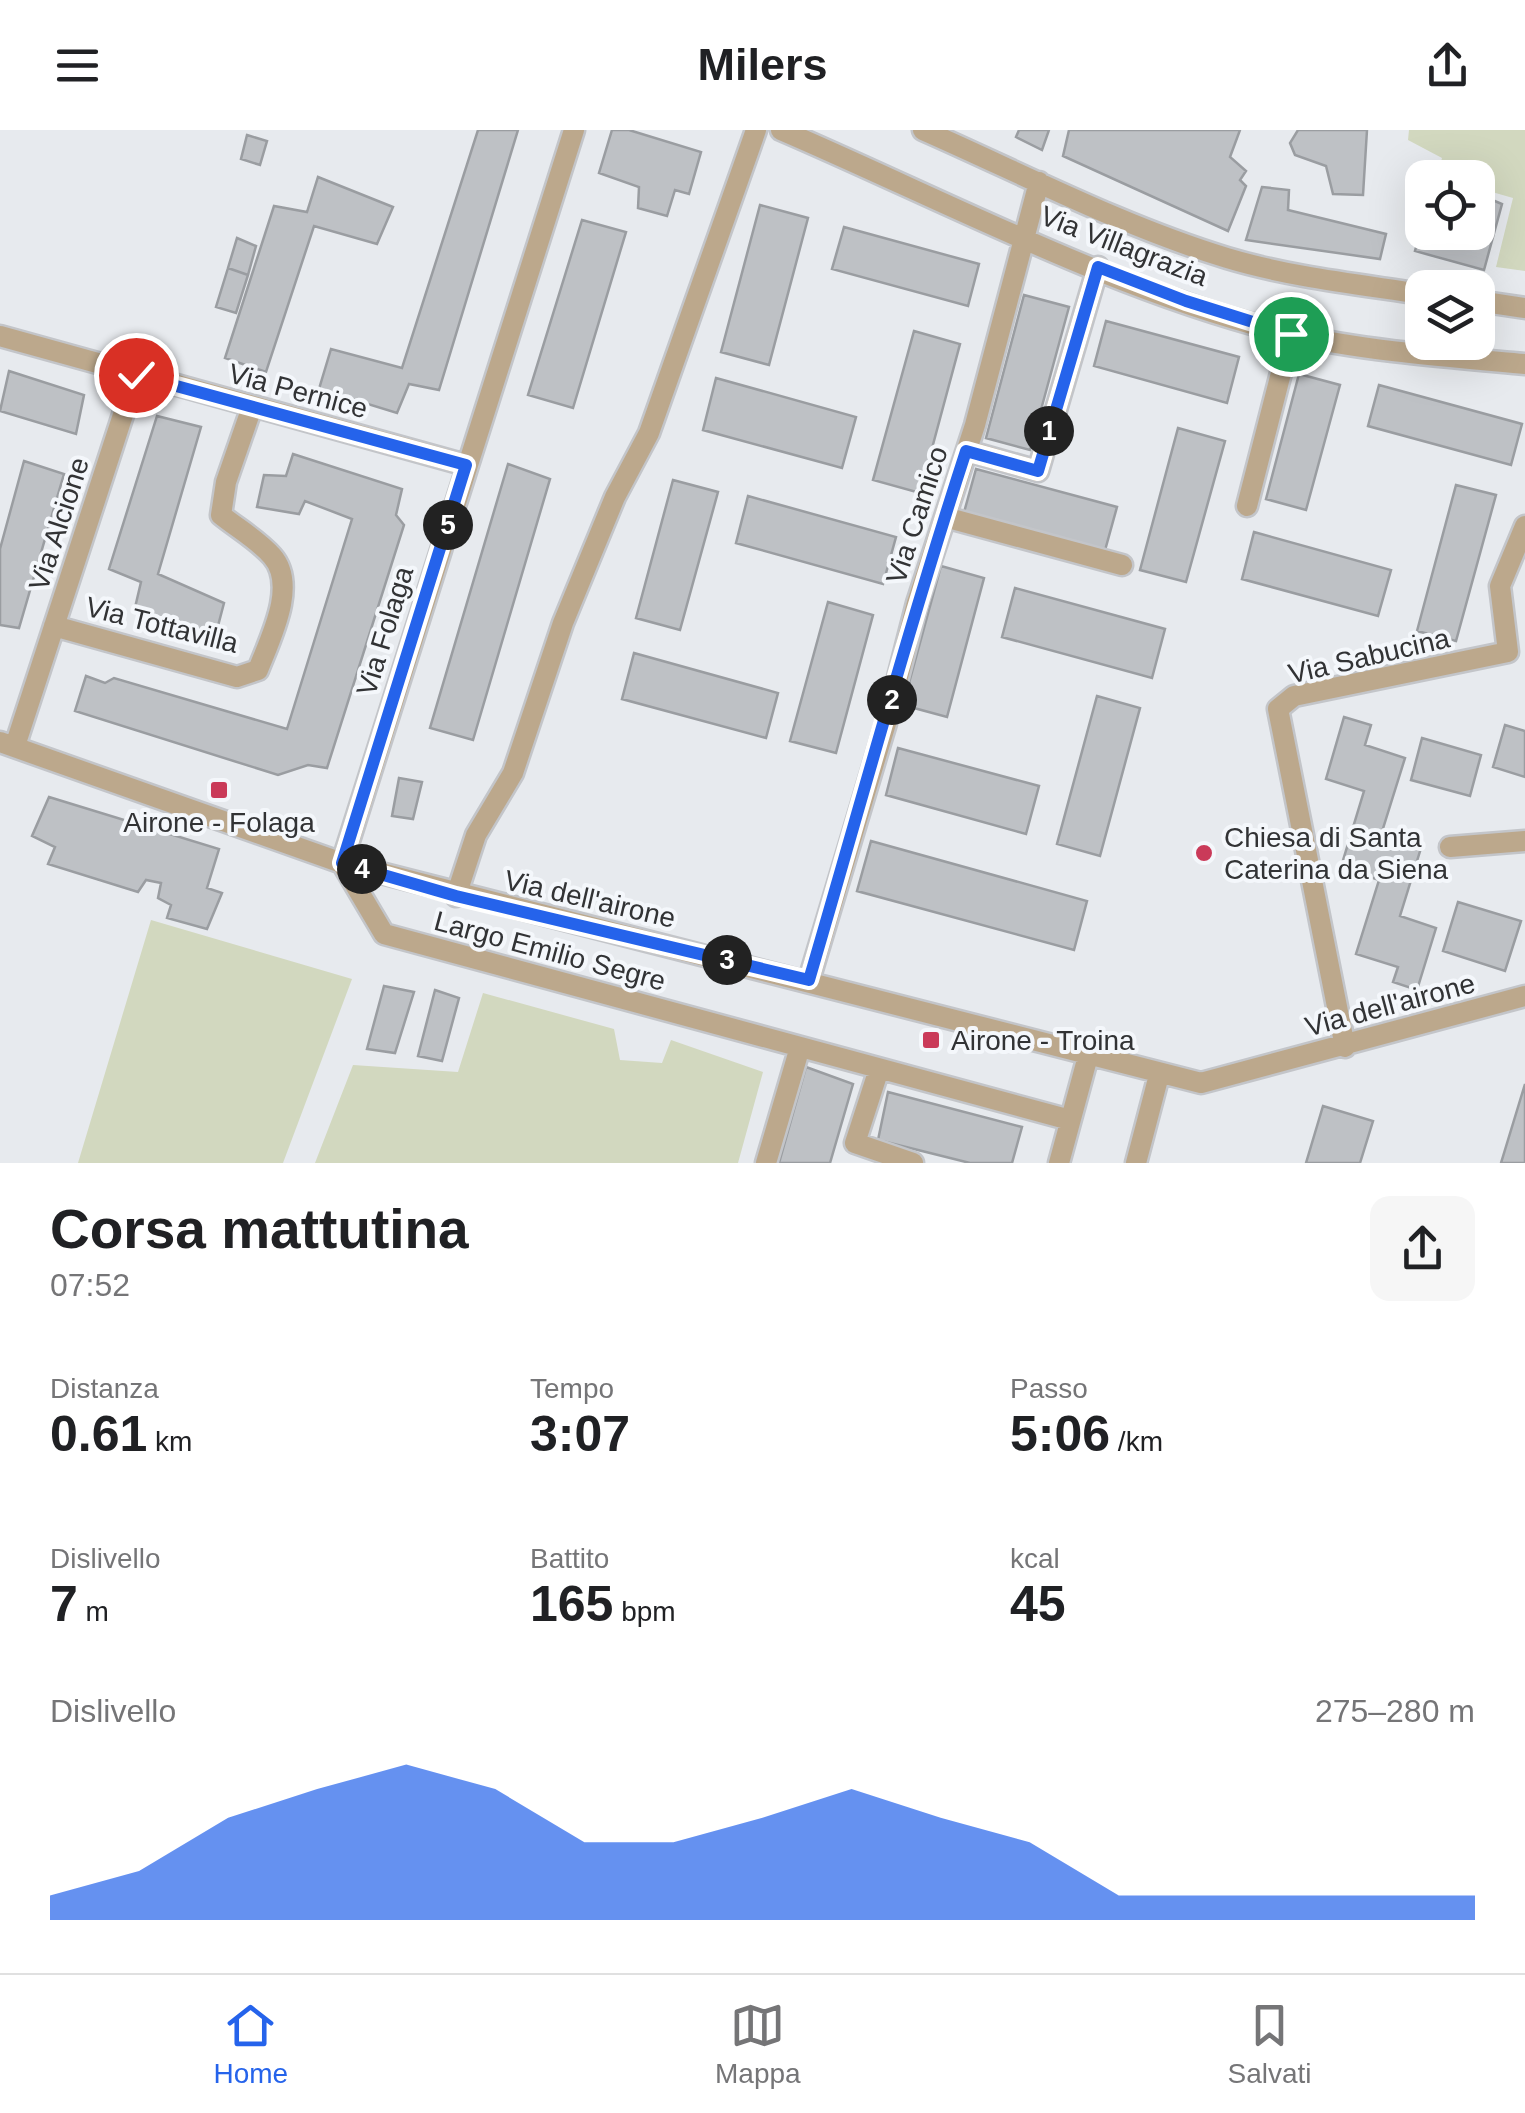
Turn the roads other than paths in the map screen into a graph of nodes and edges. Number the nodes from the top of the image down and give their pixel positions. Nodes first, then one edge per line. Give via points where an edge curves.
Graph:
1 (574, 130) edge
2 (756, 130) edge
3 (780, 130) edge
4 (923, 130) edge
5 (1039, 182) junction
6 (1022, 237) junction
7 (1098, 267) junction
8 (1405, 292) edge
9 (1495, 304) edge
10 (1525, 308) edge
11 (1291, 334) junction
12 (0, 336) edge
13 (1525, 364) edge
14 (136, 375) junction
15 (252, 407) junction
16 (966, 451) junction
17 (466, 465) junction
18 (1246, 506) dead end
19 (945, 517) junction
20 (1525, 526) edge
21 (1122, 564) dead end
22 (54, 626) junction
23 (1517, 656) edge
24 (8, 744) edge
25 (1525, 841) edge
26 (1450, 847) dead end
27 (342, 863) junction
28 (456, 896) junction
29 (809, 980) junction
30 (1525, 996) edge
31 (1345, 1046) junction
32 (800, 1047) junction
33 (1088, 1056) junction
34 (878, 1069) junction
35 (1159, 1075) junction
36 (1070, 1120) junction
37 (766, 1163) edge
38 (913, 1163) edge
39 (1058, 1163) edge
40 (1136, 1163) edge

1 - 17 street, Via Folaga
2 - 28 street via 649,433 608,515 512,774 476,835
3 - 6 street, Via Villagrazia
4 - 5 street, Via Villagrazia
5 - 6 street, Via Camico
5 - 8 street, Via Villagrazia via 1227,258
6 - 7 street, Via Villagrazia
6 - 16 street, Via Camico
7 - 11 street, Via Villagrazia
7 - 16 street via 1038,471
9 - 10 street
11 - 13 street, Via Villagrazia
11 - 18 street
12 - 14 street, Via Pernice
14 - 15 street, Via Pernice
14 - 22 street, Via Alcione
15 - 17 street, Via Pernice
15 - 22 street, Via Tottavilla via 221,515 273,557 284,579 258,670 237,676
16 - 19 street, Via Camico
17 - 27 street, Via Folaga
19 - 21 street
19 - 29 street, Via Camico
20 - 23 street, Via Sabucina via 1500,586
22 - 24 street, Via Alcione
23 - 31 street, Via Sabucina via 1294,696 1278,709
24 - 27 street, Via dell'airone
25 - 26 street
27 - 28 street, Via dell'airone
27 - 32 street, Largo Emilio Segre via 384,934
28 - 29 street, Via dell'airone
29 - 33 street, Via dell'airone
30 - 31 street, Via dell'airone
31 - 35 street, Via dell'airone via 1201,1083
32 - 34 street, Largo Emilio Segre
32 - 37 street
33 - 35 street, Via dell'airone
33 - 36 street
34 - 36 street, Largo Emilio Segre
34 - 38 street via 855,1143
35 - 40 street
36 - 39 street

